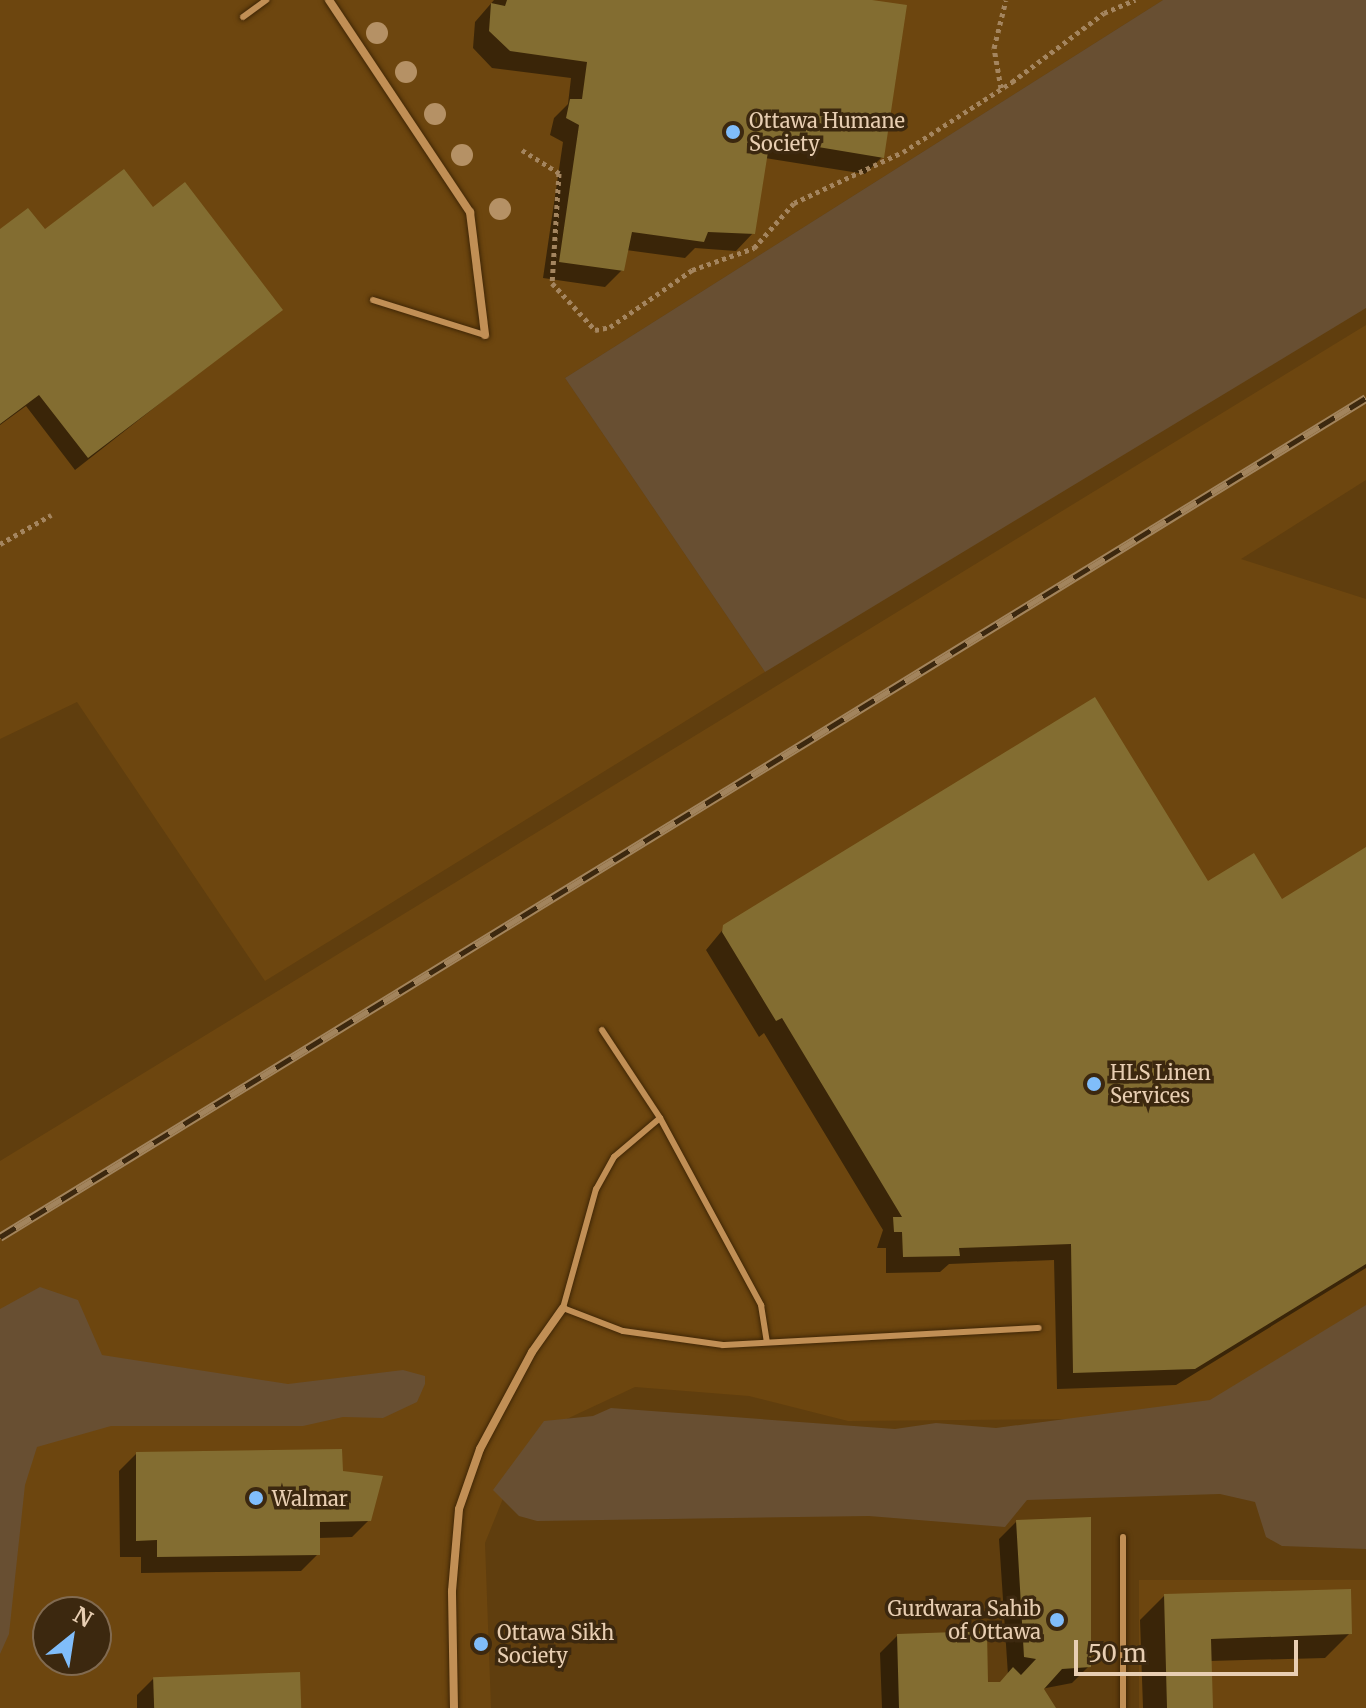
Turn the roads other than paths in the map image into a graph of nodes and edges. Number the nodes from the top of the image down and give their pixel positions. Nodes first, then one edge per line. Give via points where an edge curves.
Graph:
1 (266, 0) edge
2 (329, 0) edge
3 (243, 17) dead end
4 (373, 300) dead end
5 (485, 335) joint
6 (602, 1030) dead end
7 (660, 1118) junction
8 (563, 1308) junction
9 (1039, 1328) dead end
10 (767, 1342) junction
11 (1123, 1537) dead end
12 (454, 1708) edge
13 (1123, 1708) edge

1 - 3 lane
2 - 5 street via 470,212
4 - 5 lane
6 - 7 lane
7 - 8 lane via 614,1157 596,1189
7 - 10 lane via 761,1305
8 - 10 lane via 623,1331 723,1345
8 - 12 street via 532,1352 480,1449 459,1509 452,1591
9 - 10 lane
11 - 13 lane

